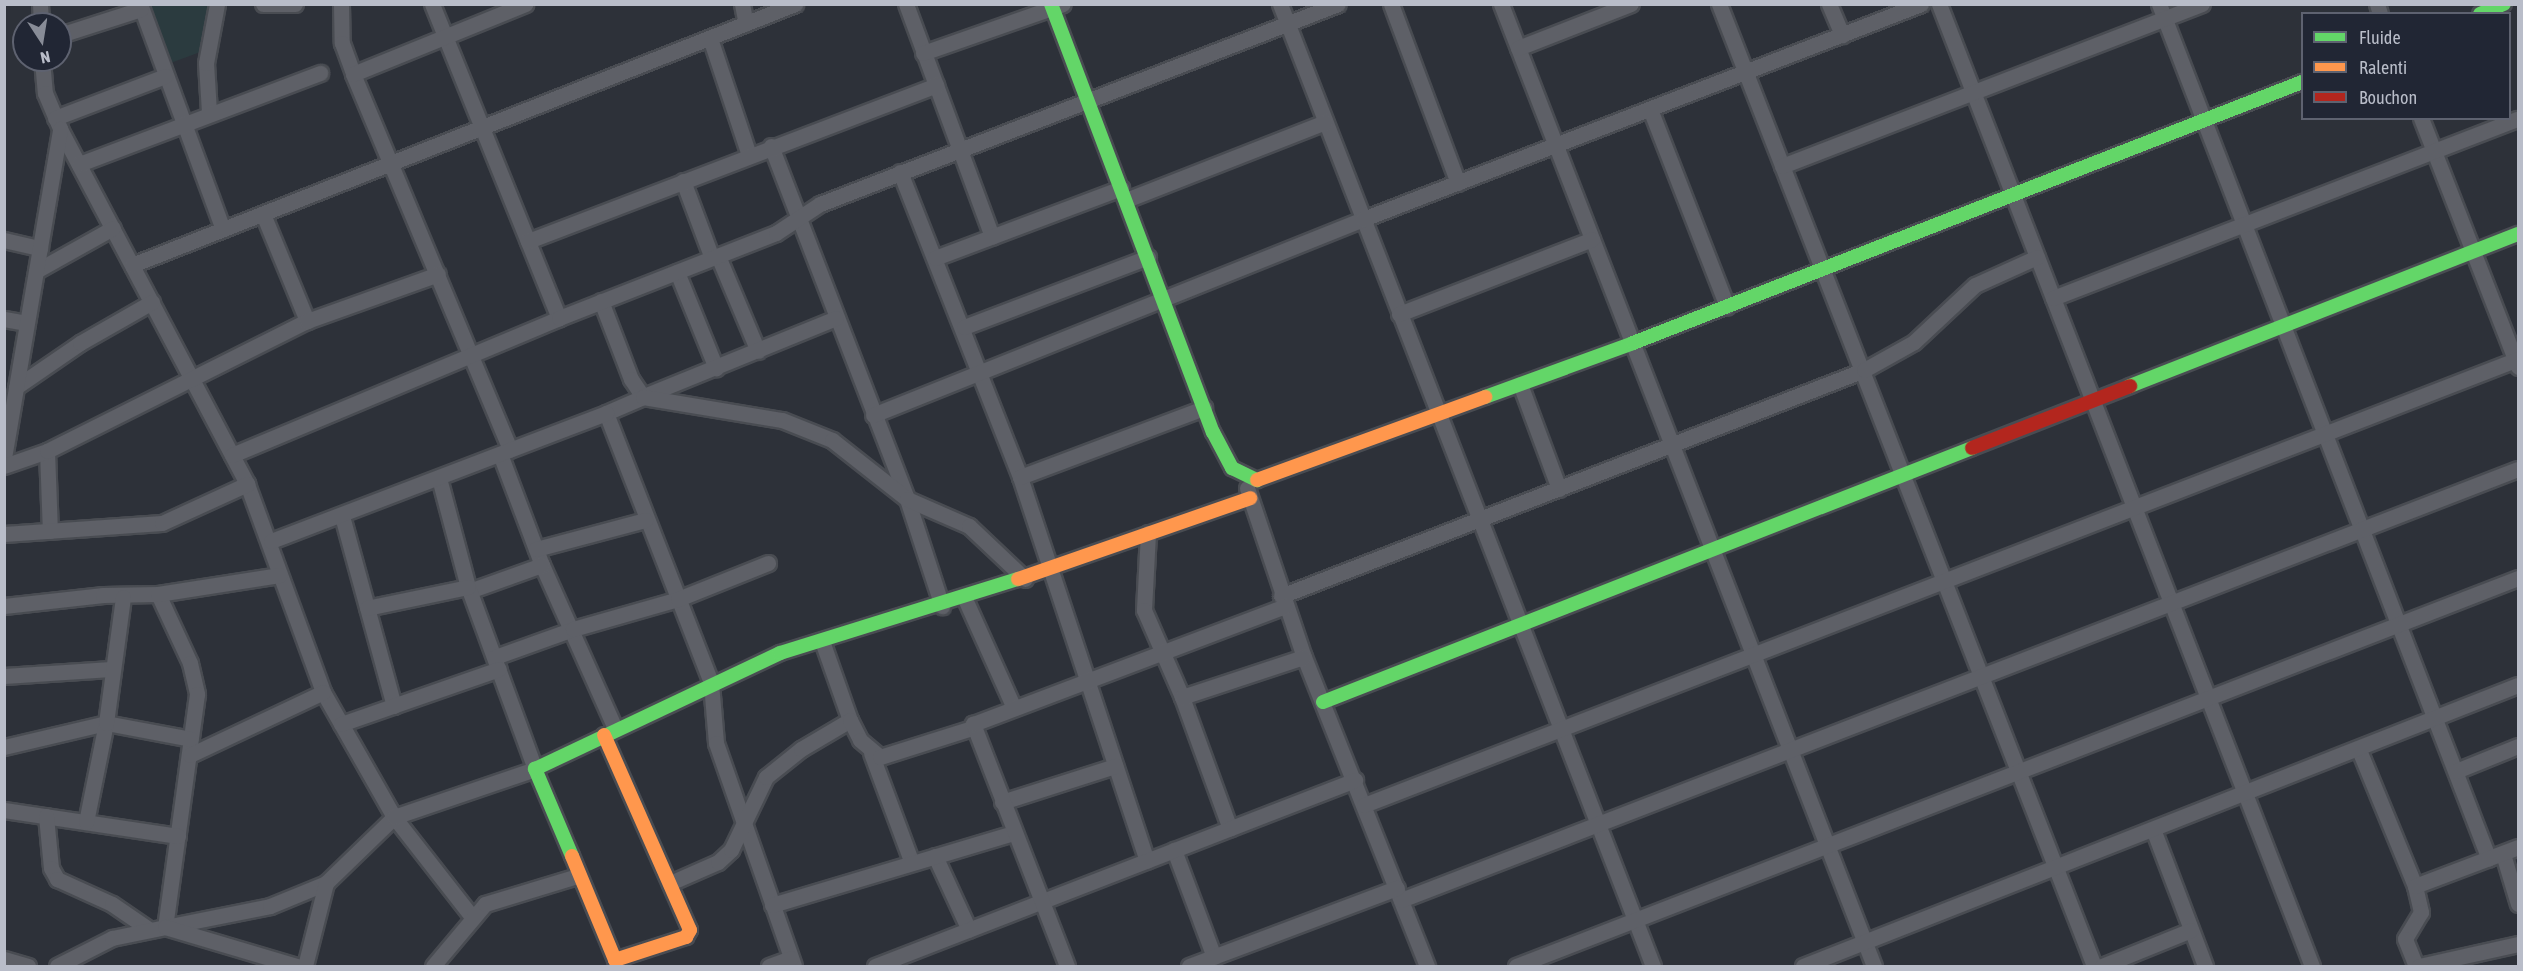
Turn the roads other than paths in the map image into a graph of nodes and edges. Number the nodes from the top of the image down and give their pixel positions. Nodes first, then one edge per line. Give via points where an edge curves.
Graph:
1 (217, 4) edge
2 (263, 4) edge
3 (341, 4) edge
4 (432, 4) edge
5 (525, 4) edge
6 (742, 4) edge
7 (795, 4) edge
8 (906, 4) edge
9 (1280, 4) edge
10 (1338, 4) edge
11 (1391, 4) edge
12 (1501, 4) edge
13 (1631, 4) edge
14 (1719, 4) edge
15 (1829, 4) edge
16 (1921, 4) edge
17 (1939, 4) edge
18 (2202, 4) edge
19 (2504, 4) edge
20 (290, 5) edge
21 (1056, 6) edge
22 (140, 7) edge
23 (508, 8) edge
24 (2161, 12) edge
25 (2485, 12) edge
26 (746, 24) junction
27 (1287, 24) junction
28 (72, 31) edge
29 (1842, 35) junction
30 (710, 38) junction
31 (445, 39) junction
32 (1518, 48) junction
33 (923, 53) junction
34 (43, 72) edge
35 (1746, 72) junction
36 (320, 73) dead end
37 (353, 74) junction
38 (165, 76) junction
39 (2301, 82) edge
40 (936, 85) junction
41 (1973, 93) junction
42 (1087, 100) junction
43 (1650, 109) junction
44 (209, 112) junction
45 (2518, 119) edge
46 (2203, 120) junction
47 (2422, 120) edge
48 (1325, 122) junction
49 (181, 123) junction
50 (57, 124) junction
51 (480, 129) junction
52 (1556, 145) junction
53 (771, 146) junction
54 (960, 149) junction
55 (2434, 152) junction
56 (749, 154) junction
57 (393, 163) junction
58 (79, 164) junction
59 (1782, 166) junction
60 (900, 172) junction
61 (683, 181) junction
62 (1458, 183) junction
63 (1124, 194) junction
64 (2012, 194) junction
65 (263, 214) junction
66 (797, 216) junction
67 (1363, 219) junction
68 (2244, 225) junction
69 (113, 228) junction
70 (223, 229) junction
71 (2518, 234) edge
72 (992, 237) junction
73 (1592, 239) junction
74 (4, 240) edge
75 (528, 241) junction
76 (40, 248) junction
77 (2473, 252) junction
78 (715, 257) junction
79 (1148, 257) junction
80 (2037, 257) junction
81 (935, 258) junction
82 (132, 265) junction
83 (1822, 269) junction
84 (36, 271) junction
85 (677, 272) junction
86 (438, 274) junction
87 (1164, 298) junction
88 (2053, 298) junction
89 (152, 302) junction
90 (601, 302) junction
91 (1727, 306) junction
92 (1400, 314) junction
93 (559, 318) junction
94 (836, 318) junction
95 (4, 319) edge
96 (308, 321) junction
97 (27, 323) junction
98 (2283, 326) junction
99 (964, 327) junction
100 (1633, 343) junction
101 (758, 351) junction
102 (471, 354) junction
103 (2517, 363) edge
104 (716, 368) junction
105 (1863, 370) junction
106 (982, 374) junction
107 (192, 380) junction
108 (1520, 384) junction
109 (12, 396) edge
110 (643, 397) junction
111 (2092, 401) junction
112 (1204, 408) junction
113 (606, 413) junction
114 (1440, 413) junction
115 (873, 415) junction
116 (2325, 434) junction
117 (1672, 445) junction
118 (47, 451) junction
119 (505, 452) junction
120 (232, 455) junction
121 (4, 458) edge
122 (4, 466) edge
123 (2518, 469) edge
124 (1902, 476) junction
125 (1020, 477) junction
126 (439, 478) junction
127 (1245, 479) junction
128 (247, 484) junction
129 (1559, 489) junction
130 (1250, 498) junction
131 (907, 500) junction
132 (2134, 507) junction
133 (342, 516) junction
134 (1479, 519) junction
135 (645, 520) junction
136 (2362, 530) junction
137 (50, 531) junction
138 (1148, 533) junction
139 (4, 534) edge
140 (271, 541) junction
141 (536, 549) junction
142 (1713, 550) junction
143 (768, 563) dead end
144 (542, 565) junction
145 (1049, 570) junction
146 (280, 575) junction
147 (2518, 578) edge
148 (1025, 579) junction
149 (1943, 581) junction
150 (470, 589) junction
151 (158, 594) junction
152 (123, 597) junction
153 (678, 599) junction
154 (965, 599) junction
155 (1283, 601) junction
156 (2171, 603) junction
157 (4, 606) edge
158 (942, 606) junction
159 (368, 608) junction
160 (2399, 624) junction
161 (1520, 625) junction
162 (573, 629) junction
163 (822, 641) junction
164 (1162, 652) junction
165 (1753, 655) junction
166 (1304, 657) junction
167 (497, 663) junction
168 (111, 669) junction
169 (4, 676) edge
170 (1980, 677) junction
171 (1089, 679) junction
172 (711, 683) junction
173 (2518, 685) edge
174 (322, 692) junction
175 (1182, 697) junction
176 (2208, 698) junction
177 (1323, 702) junction
178 (394, 706) junction
179 (1013, 706) junction
180 (2435, 719) junction
181 (850, 720) junction
182 (106, 723) junction
183 (341, 724) junction
184 (972, 728) junction
185 (1561, 729) junction
186 (609, 731) junction
187 (191, 739) junction
188 (2518, 746) edge
189 (4, 747) edge
190 (1790, 750) junction
191 (2359, 750) junction
192 (871, 753) junction
193 (190, 755) junction
194 (1115, 766) junction
195 (535, 770) junction
196 (2456, 771) junction
197 (2017, 772) junction
198 (1355, 780) junction
199 (2245, 794) junction
200 (1002, 802) junction
201 (1364, 805) junction
202 (4, 810) edge
203 (46, 816) junction
204 (394, 817) junction
205 (86, 822) junction
206 (1598, 824) junction
207 (745, 826) junction
208 (1230, 829) junction
209 (2153, 830) junction
210 (1014, 832) junction
211 (178, 836) junction
212 (1827, 846) junction
213 (2518, 848) edge
214 (1174, 850) junction
215 (935, 856) junction
216 (2496, 856) junction
217 (1147, 861) junction
218 (912, 863) junction
219 (2054, 868) junction
220 (577, 876) junction
221 (326, 883) junction
222 (669, 883) junction
223 (2415, 886) junction
224 (1399, 894) junction
225 (1042, 903) junction
226 (2518, 904) edge
227 (772, 905) junction
228 (472, 918) junction
229 (1635, 921) junction
230 (165, 927) junction
231 (150, 930) junction
232 (969, 930) junction
233 (2191, 930) junction
234 (1864, 942) junction
235 (2518, 944) edge
236 (1214, 957) junction
237 (4, 959) edge
238 (792, 962) edge
239 (612, 963) edge
240 (28, 966) edge
241 (57, 966) edge
242 (297, 966) edge
243 (305, 966) edge
244 (433, 966) edge
245 (769, 966) edge
246 (875, 966) edge
247 (1067, 966) edge
248 (1190, 966) edge
249 (1427, 966) edge
250 (1516, 966) edge
251 (1653, 966) edge
252 (1803, 966) edge
253 (1874, 966) edge
254 (2094, 966) edge
255 (2102, 966) edge
256 (2205, 966) edge
257 (2312, 966) edge
258 (2418, 966) edge

1 - 44 street via 206,57
2 - 20 street
3 - 37 street via 342,44
4 - 31 street
5 - 23 street
6 - 26 street
7 - 26 street
8 - 33 street
9 - 27 street
10 - 27 street
11 - 62 street
12 - 32 street
13 - 32 street
14 - 35 street
15 - 29 street
16 - 29 street
17 - 41 street
18 - 24 street
19 - 25 street
21 - 33 street
21 - 42 street
22 - 28 street
22 - 38 street
23 - 31 street
24 - 41 street
24 - 46 street
26 - 30 street
27 - 42 street
27 - 48 street
29 - 35 street
30 - 51 street
30 - 56 street
31 - 37 street
31 - 51 street
32 - 52 street
33 - 40 street
34 - 50 street
35 - 43 street
35 - 59 street
36 - 44 street
37 - 57 street
38 - 49 street
38 - 50 street
39 - 46 street
40 - 53 street
40 - 54 street
41 - 59 street
41 - 64 street
42 - 54 street
42 - 63 street
43 - 52 street
43 - 91 street
44 - 49 street
45 - 55 street
46 - 64 street
46 - 68 street
47 - 55 street
48 - 63 street
48 - 67 street
49 - 58 street
49 - 70 street
50 - 58 street
50 - 76 street
51 - 57 street
51 - 75 street
52 - 62 street
52 - 73 street
53 - 56 street
53 - 66 street
54 - 60 street
54 - 72 street
55 - 68 street
55 - 77 street
56 - 61 street
57 - 65 street
57 - 86 street
58 - 69 street
59 - 83 street
60 - 66 street
60 - 81 street
61 - 75 street
61 - 78 street
62 - 67 street
63 - 72 street
63 - 79 street
64 - 80 street
64 - 83 street
65 - 70 street
65 - 96 street
66 - 78 street via 776,233
66 - 94 street
67 - 87 street
67 - 92 street
68 - 88 street
68 - 98 street
69 - 82 street
69 - 84 street
70 - 82 street
71 - 77 street
72 - 81 street
73 - 92 street
73 - 100 street
74 - 76 street
75 - 93 street
76 - 84 street
77 - 98 street
77 - 103 street
78 - 85 street
78 - 101 street
79 - 87 street
79 - 99 street
80 - 88 street
80 - 105 street via 1975,285 1909,346
81 - 99 street
82 - 89 street
83 - 91 street
83 - 105 street
84 - 97 street
85 - 90 street
85 - 104 street
86 - 96 street
86 - 102 street
87 - 106 street
87 - 112 street
88 - 111 street
89 - 107 street
89 - 109 street via 80,343
90 - 93 street
90 - 110 street via 631,379
91 - 100 street
92 - 114 street
93 - 102 street
94 - 101 street
94 - 115 street
95 - 97 street
96 - 107 street
97 - 109 street
98 - 111 street
98 - 116 street
99 - 106 street
100 - 108 street
100 - 117 street
101 - 104 street
102 - 119 street
102 - 120 street
103 - 116 street
104 - 110 street
105 - 117 street
105 - 124 street
106 - 115 street
106 - 125 street
107 - 118 street
107 - 120 street
108 - 114 street
108 - 129 street
109 - 121 street
110 - 113 street
110 - 131 street via 783,420 832,440
111 - 124 street
111 - 132 street
112 - 125 street
112 - 127 street via 1224,457
113 - 119 street
113 - 135 street
114 - 127 street via 1260,480
114 - 134 street
115 - 131 street
116 - 132 street
116 - 136 street
117 - 129 street
117 - 142 street
118 - 122 street
118 - 137 street
119 - 126 street
119 - 141 street
120 - 128 street
123 - 136 street
124 - 142 street
124 - 149 street
125 - 145 street
126 - 133 street
126 - 150 street
127 - 130 street
128 - 137 street via 162,523
128 - 140 street
129 - 134 street
130 - 138 street
130 - 155 street
131 - 148 street via 969,526
131 - 158 street
132 - 149 street
132 - 156 street
133 - 140 street
133 - 159 street
134 - 155 street
134 - 161 street
135 - 141 street
135 - 153 street
136 - 156 street
136 - 160 street
137 - 139 street
138 - 145 street
138 - 164 street via 1143,604
140 - 146 street
141 - 144 street
142 - 161 street
142 - 165 street
143 - 153 street
144 - 150 street
144 - 162 street
145 - 148 street
145 - 171 street
146 - 151 street
146 - 174 street
147 - 160 street
148 - 154 street
149 - 165 street
149 - 170 street
150 - 159 street
150 - 167 street
151 - 152 street
151 - 187 street via 196,679
152 - 157 street via 103,595
152 - 168 street
153 - 162 street
153 - 172 street
154 - 158 street
154 - 179 street
155 - 164 street
155 - 166 street
156 - 170 street
156 - 176 street
158 - 163 street
159 - 178 street
160 - 176 street
160 - 180 street
161 - 177 street
161 - 185 street
162 - 167 street
162 - 186 street
163 - 172 street
163 - 181 street
164 - 171 street
164 - 175 street
165 - 185 street
165 - 190 street
166 - 175 street
166 - 177 street
167 - 178 street
167 - 195 street
168 - 169 street
168 - 182 street
170 - 190 street
170 - 197 street
171 - 179 street
171 - 194 street
172 - 186 street
172 - 207 street via 716,743
173 - 180 street
174 - 183 street
174 - 193 street
175 - 208 street
176 - 197 street
176 - 199 street
177 - 198 street
178 - 183 street
179 - 184 street via 976,722
180 - 191 street
180 - 196 street
181 - 192 street
181 - 207 street via 801,749 766,777 754,796
182 - 187 street
182 - 189 street
182 - 205 street
183 - 204 street
184 - 192 street via 893,755 880,757
184 - 200 street
185 - 201 street
185 - 206 street
186 - 195 street
186 - 222 street
187 - 193 street
188 - 196 street
190 - 206 street
190 - 212 street
191 - 199 street
191 - 223 street
192 - 218 street
193 - 211 street
194 - 200 street
194 - 217 street
195 - 204 street
195 - 220 street via 578,870
196 - 216 street
197 - 212 street
197 - 219 street
198 - 201 street
198 - 208 street
199 - 209 street
199 - 257 street
200 - 210 street
201 - 224 street
202 - 203 street
203 - 205 street
203 - 231 street via 51,868 57,879 112,904
204 - 221 street
204 - 228 street
205 - 211 street
206 - 224 street
206 - 229 street
207 - 222 street via 731,850 718,862
207 - 227 street
208 - 214 street
209 - 219 street
209 - 233 street
210 - 215 street
210 - 225 street
211 - 230 street
212 - 229 street
212 - 234 street
213 - 216 street
214 - 217 street
214 - 236 street
215 - 218 street
215 - 232 street
216 - 223 street
216 - 226 street
217 - 225 street
218 - 227 street
219 - 234 street
219 - 254 street
220 - 228 street via 485,904
220 - 239 street
221 - 230 street via 270,906
221 - 243 street
222 - 239 street via 689,934
223 - 258 street via 2421,912 2405,939
224 - 236 street
224 - 249 street
225 - 232 street
225 - 247 street
227 - 238 street
228 - 244 street
229 - 250 street
229 - 251 street
230 - 231 street
230 - 242 street
231 - 241 street via 93,946
232 - 246 street
233 - 255 street
233 - 256 street
234 - 252 street
234 - 253 street
235 - 258 street
236 - 248 street
237 - 240 street
238 - 245 street

